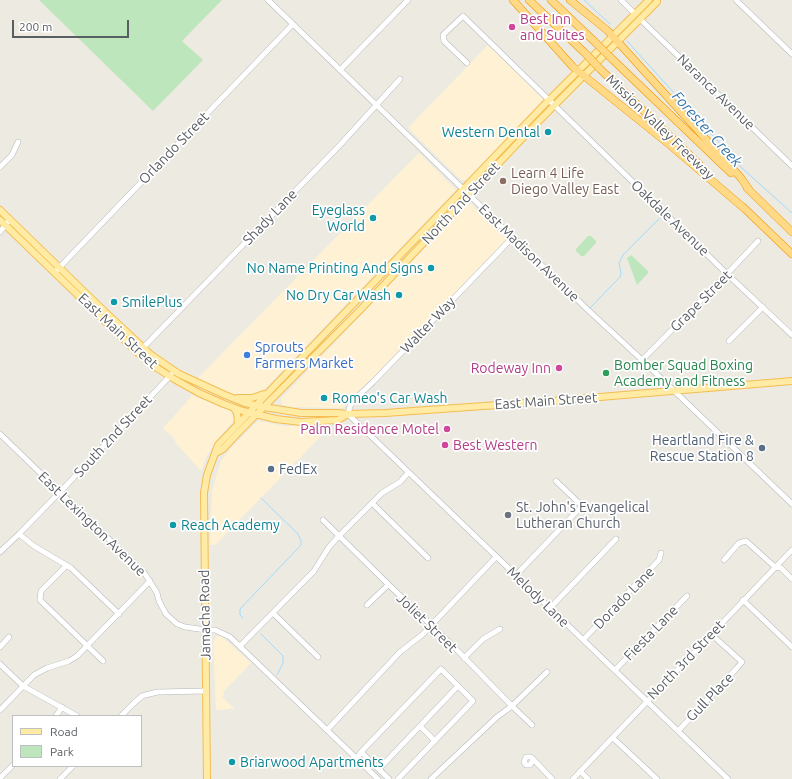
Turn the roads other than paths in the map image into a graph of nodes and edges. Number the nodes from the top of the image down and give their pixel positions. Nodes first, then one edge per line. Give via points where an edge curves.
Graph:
1 (268, 0) edge
2 (408, 0) edge
3 (514, 0) edge
4 (529, 0) edge
5 (551, 0) edge
6 (570, 0) edge
7 (621, 0) edge
8 (649, 0) edge
9 (657, 0) edge
10 (736, 0) edge
11 (635, 14) junction
12 (640, 19) junction
13 (293, 24) junction
14 (624, 36) junction
15 (615, 39) junction
16 (792, 54) edge
17 (467, 63) dead end
18 (340, 70) junction
19 (578, 71) junction
20 (585, 76) junction
21 (400, 79) dead end
22 (549, 100) junction
23 (376, 105) junction
24 (555, 106) junction
25 (18, 142) dead end
26 (792, 166) edge
27 (0, 167) edge
28 (464, 189) junction
29 (750, 191) junction
30 (469, 195) junction
31 (745, 209) junction
32 (0, 210) edge
33 (0, 220) edge
34 (8, 222) junction
35 (0, 232) edge
36 (792, 232) edge
37 (513, 237) junction
38 (416, 238) junction
39 (758, 241) dead end
40 (413, 254) junction
41 (792, 254) edge
42 (60, 267) junction
43 (55, 272) junction
44 (727, 274) junction
45 (370, 288) junction
46 (370, 299) junction
47 (763, 307) junction
48 (348, 311) junction
49 (109, 321) junction
50 (337, 321) junction
51 (343, 326) junction
52 (792, 335) edge
53 (333, 337) junction
54 (729, 341) dead end
55 (144, 348) junction
56 (138, 353) junction
57 (642, 360) junction
58 (174, 371) junction
59 (169, 376) junction
60 (792, 381) edge
61 (674, 391) junction
62 (267, 393) junction
63 (276, 395) junction
64 (230, 397) junction
65 (255, 405) junction
66 (264, 407) junction
67 (234, 408) junction
68 (281, 410) junction
69 (249, 412) junction
70 (257, 414) junction
71 (348, 414) junction
72 (238, 424) junction
73 (0, 434) edge
74 (216, 453) junction
75 (408, 473) junction
76 (556, 482) dead end
77 (60, 492) junction
78 (372, 503) junction
79 (792, 504) edge
80 (322, 520) dead end
81 (20, 534) junction
82 (339, 536) junction
83 (616, 539) dead end
84 (2, 545) edge
85 (792, 550) edge
86 (0, 552) edge
87 (662, 554) dead end
88 (496, 557) junction
89 (428, 558) dead end
90 (724, 560) dead end
91 (66, 566) junction
92 (775, 567) junction
93 (516, 575) junction
94 (792, 579) edge
95 (150, 581) junction
96 (388, 585) junction
97 (688, 596) dead end
98 (743, 600) junction
99 (367, 605) dead end
100 (550, 608) junction
101 (273, 613) junction
102 (118, 614) junction
103 (430, 625) junction
104 (500, 629) dead end
105 (206, 630) junction
106 (711, 634) junction
107 (9, 637) dead end
108 (583, 640) junction
109 (88, 646) junction
110 (240, 646) junction
111 (0, 647) edge
112 (792, 647) edge
113 (318, 657) dead end
114 (464, 658) junction
115 (103, 661) dead end
116 (0, 664) edge
117 (615, 670) junction
118 (547, 672) dead end
119 (23, 686) junction
120 (458, 686) junction
121 (206, 691) junction
122 (646, 701) junction
123 (512, 706) junction
124 (62, 707) junction
125 (0, 710) edge
126 (57, 715) edge
127 (75, 715) edge
128 (122, 715) edge
129 (532, 725) dead end
130 (420, 726) junction
131 (327, 730) junction
132 (678, 731) junction
133 (613, 738) junction
134 (435, 740) junction
135 (361, 752) junction
136 (357, 758) junction
137 (533, 760) dead end
138 (12, 765) edge
139 (72, 767) edge
140 (380, 769) junction
141 (580, 772) junction
142 (0, 778) edge
143 (60, 779) edge
144 (207, 779) edge
145 (378, 779) edge
146 (389, 779) edge
147 (398, 779) edge
148 (431, 779) edge
149 (552, 779) edge
150 (573, 779) edge
151 (588, 779) edge
152 (657, 779) edge
153 (728, 779) edge

1 - 13 street, East Madison Avenue
2 - 18 street
3 - 19 highway
4 - 31 highway, Mission Valley Freeway, bridge
5 - 29 highway, Mission Valley Freeway, bridge
6 - 15 highway
7 - 11 street
8 - 11 main road, North 2nd Street
8 - 12 main road via 649,4 640,14
9 - 12 main road, North 2nd Street
10 - 16 street
11 - 14 main road via 635,19 624,31
11 - 15 main road, North 2nd Street
12 - 14 main road, North 2nd Street
12 - 26 street, Naranca Avenue
13 - 18 street, East Madison Avenue
13 - 42 street, Orlando Street
14 - 15 main road, North 2nd Street
15 - 19 main road, North 2nd Street
15 - 20 main road, North 2nd Street
15 - 29 highway
17 - 22 street, Oakdale Avenue via 444,41 443,35 463,16
18 - 23 street, East Madison Avenue
19 - 20 highway
19 - 22 main road, North 2nd Street
20 - 24 main road, North 2nd Street
20 - 31 highway
21 - 23 street, Shady Lane
22 - 24 street, Oakdale Avenue
22 - 28 main road, North 2nd Street
23 - 28 street, East Madison Avenue
23 - 55 street, Shady Lane
24 - 30 main road, North 2nd Street
24 - 44 street, Oakdale Avenue
25 - 27 street via 12,154
28 - 30 street, East Madison Avenue
28 - 38 main road, North 2nd Street
29 - 36 highway, Mission Valley Freeway
30 - 37 street, East Madison Avenue
30 - 40 main road, North 2nd Street
31 - 41 highway, Mission Valley Freeway
32 - 34 main road, East Main Street
33 - 34 main road, East Main Street
34 - 35 street
34 - 42 main road, East Main Street
34 - 43 main road, East Main Street
37 - 57 street, East Madison Avenue
37 - 71 street, Walter Way via 356,398
38 - 40 main road
38 - 45 main road, North 2nd Street
39 - 44 street, Grape Street
40 - 46 main road, North 2nd Street
42 - 43 street, Orlando Street
42 - 49 main road, East Main Street
43 - 49 main road, East Main Street
44 - 47 street, Oakdale Avenue
44 - 57 street, Grape Street
45 - 46 main road
45 - 48 main road, North 2nd Street
46 - 51 main road, North 2nd Street
47 - 52 street, Oakdale Avenue
47 - 54 street
48 - 50 main road, North 2nd Street
48 - 51 main road via 343,319
49 - 55 main road, East Main Street
49 - 56 main road, East Main Street
50 - 53 main road
50 - 62 main road, North 2nd Street
51 - 53 main road, North 2nd Street
53 - 63 main road, North 2nd Street
55 - 56 street, Shady Lane
55 - 58 main road, East Main Street
56 - 59 main road, East Main Street
57 - 61 street, East Madison Avenue
58 - 59 street, South 2nd Street
58 - 64 main road, East Main Street
59 - 67 main road, East Main Street via 199,393
59 - 77 street, South 2nd Street
60 - 61 main road, East Main Street
61 - 71 main road, East Main Street via 496,406
61 - 79 street, East Madison Avenue
62 - 64 main road via 252,398
62 - 65 main road, North 2nd Street
63 - 66 main road, North 2nd Street
63 - 68 main road via 276,405
64 - 65 main road, East Main Street
65 - 66 main road, East Main Street
65 - 69 main road, Jamacha Road
66 - 68 main road, East Main Street
66 - 70 main road, Jamacha Road
67 - 69 main road, East Main Street
67 - 72 main road
68 - 71 main road, East Main Street
69 - 70 main road, East Main Street
69 - 72 main road, Jamacha Road
70 - 71 main road, East Main Street via 301,422 338,420
70 - 74 main road, Jamacha Road
71 - 75 street, Melody Lane
72 - 74 main road, Jamacha Road via 218,445
73 - 77 street, East Lexington Avenue
74 - 105 main road, Jamacha Road via 207,475 204,493
75 - 78 street
75 - 88 street, Melody Lane
76 - 93 street via 582,506
77 - 81 street, South 2nd Street
77 - 95 street, East Lexington Avenue
78 - 82 street
78 - 89 street
80 - 82 street, Joliet Street
81 - 84 street, South 2nd Street
81 - 91 street
82 - 96 street, Joliet Street
82 - 101 street via 314,571
83 - 100 street
84 - 86 street, South 2nd Street
85 - 92 street, North 3rd Street
87 - 108 street, Dorado Lane
88 - 93 street, Melody Lane
88 - 103 street
90 - 92 street via 739,543 746,540
91 - 102 street
91 - 109 street via 41,591 39,597
92 - 94 street via 781,568
92 - 98 street, North 3rd Street
93 - 100 street, Melody Lane
95 - 102 street
95 - 105 street, East Lexington Avenue via 166,614 185,627
96 - 99 street
96 - 103 street, Joliet Street
97 - 117 street, Fiesta Lane
98 - 106 street, North 3rd Street
98 - 112 street
100 - 108 street, Melody Lane
101 - 110 street
101 - 113 street
102 - 109 street
103 - 114 street, Joliet Street
103 - 131 street via 422,635 400,652
104 - 114 street via 483,639
105 - 110 street, East Lexington Avenue via 222,632
105 - 121 main road, Jamacha Road
106 - 122 street, North 3rd Street
106 - 132 street, Gull Place via 742,662
107 - 111 street
108 - 117 street, Melody Lane
109 - 115 street
109 - 119 street via 69,661 51,666 34,675
110 - 131 street, East Lexington Avenue
114 - 123 street, Joliet Street
116 - 119 street
117 - 122 street, Melody Lane
118 - 123 street
119 - 124 street
119 - 125 street
120 - 130 street
120 - 134 street via 473,700
120 - 135 street via 440,670
121 - 128 street via 158,692 142,696
121 - 144 main road, Jamacha Road
122 - 132 street, Melody Lane
122 - 133 street, North 3rd Street
123 - 129 street, Joliet Street
123 - 148 street
124 - 126 street
124 - 127 street
130 - 134 street
130 - 140 street
131 - 136 street, East Lexington Avenue
132 - 153 street, Melody Lane
133 - 141 street, North 3rd Street
133 - 152 street
134 - 147 street
135 - 136 street
135 - 140 street
136 - 145 street, East Lexington Avenue
137 - 149 street
138 - 142 street
139 - 143 street
140 - 146 street
141 - 150 street, North 3rd Street
141 - 151 street

